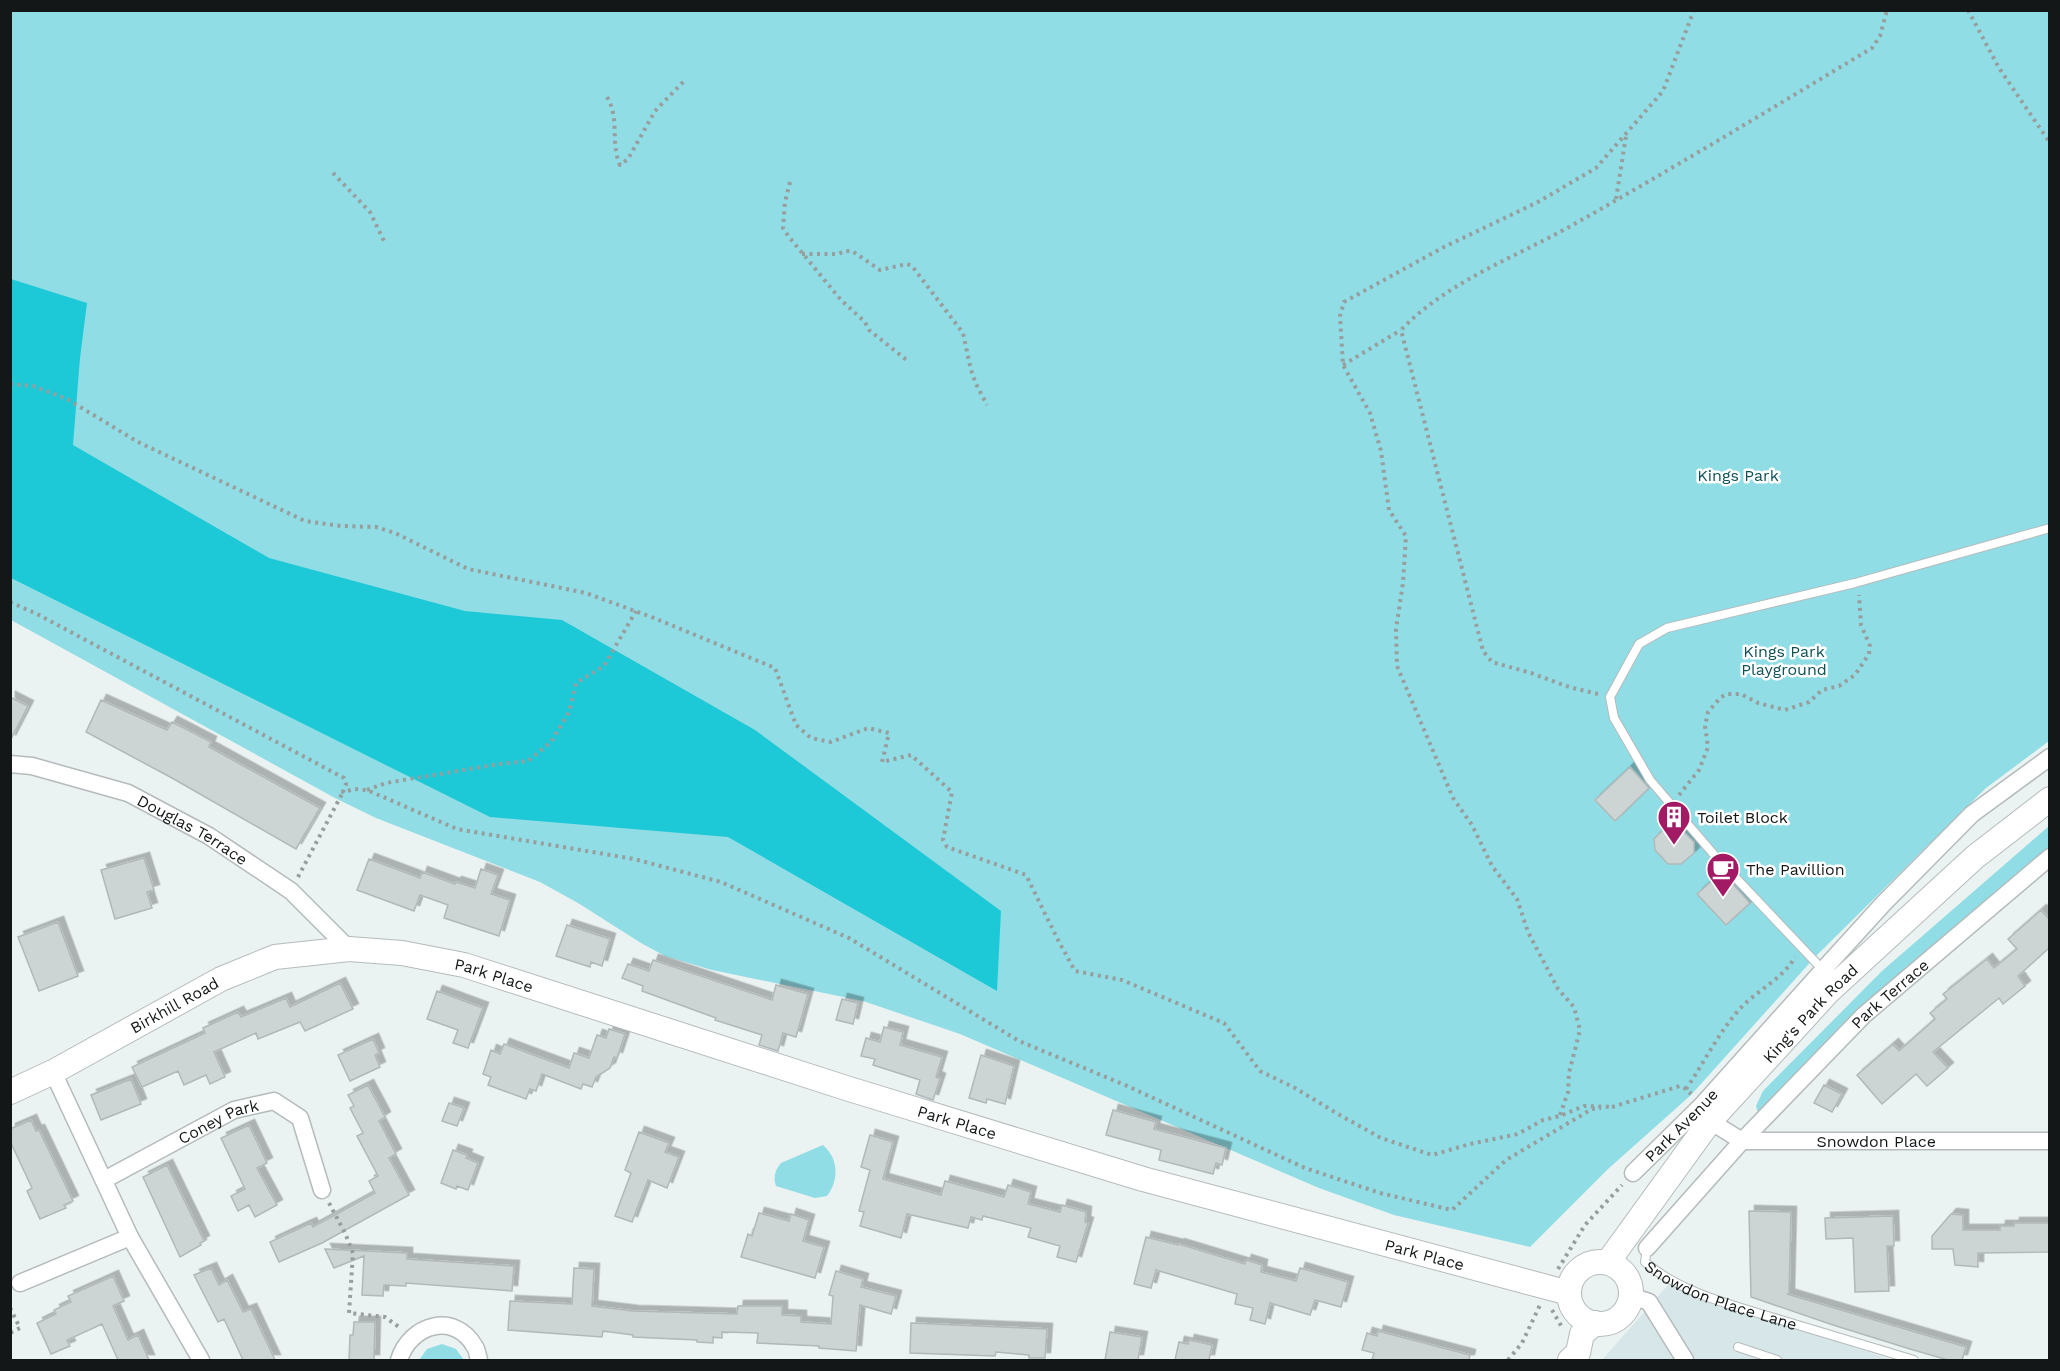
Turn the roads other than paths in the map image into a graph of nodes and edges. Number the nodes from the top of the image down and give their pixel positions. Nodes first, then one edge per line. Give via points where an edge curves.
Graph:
1 (2049, 528) edge
2 (2049, 757) edge
3 (10, 765) edge
4 (2049, 799) edge
5 (2049, 857) edge
6 (349, 949) junction
7 (1830, 977) junction
8 (53, 1072) junction
9 (10, 1092) edge
10 (1706, 1113) junction
11 (1742, 1141) junction
12 (2049, 1142) edge
13 (1633, 1173) road end
14 (104, 1180) junction
15 (322, 1190) road end
16 (130, 1237) junction
17 (1647, 1248) joint
18 (1608, 1262) junction
19 (20, 1283) dead end
20 (1558, 1290) junction
21 (1631, 1296) junction
22 (1595, 1323) junction
23 (1738, 1347) dead end
24 (201, 1360) edge
25 (399, 1360) edge
26 (479, 1360) edge
27 (1570, 1360) edge
28 (1685, 1360) edge
29 (1777, 1360) edge
30 (1914, 1360) edge

1 - 7 lane via 1855,583 1667,628 1639,644 1610,697 1614,717 1650,780 1716,857
2 - 7 street via 1972,814 1883,904
3 - 6 street, Douglas Terrace via 32,766 128,793 209,836 291,891
4 - 7 street, King's Park Road
5 - 11 street, Park Terrace via 1864,1015
6 - 8 street, Birkhill Road via 275,957 221,979
6 - 20 street, Park Place via 402,953 464,965 1143,1179
7 - 10 street, King's Park Road
8 - 9 street, Birkhill Road
8 - 14 street
10 - 11 street
10 - 13 street, Park Avenue
10 - 18 street, King's Park Road
11 - 12 street, Snowdon Place
11 - 17 street, Snowdon Place Lane
14 - 15 street, Coney Park via 234,1110 274,1101 300,1118
14 - 16 street
16 - 19 street
16 - 24 street
17 - 30 lane, Snowdon Place Lane via 1645,1262 1689,1288 1728,1304
18 - 20 street via 1594,1262 1579,1270 1571,1284
18 - 21 street via 1628,1278
20 - 22 street via 1577,1314
21 - 22 street via 1621,1316
21 - 28 street via 1649,1302
22 - 27 street via 1582,1334 1578,1353
23 - 29 lane
25 - 26 street via 412,1337 435,1326 462,1333 475,1347

